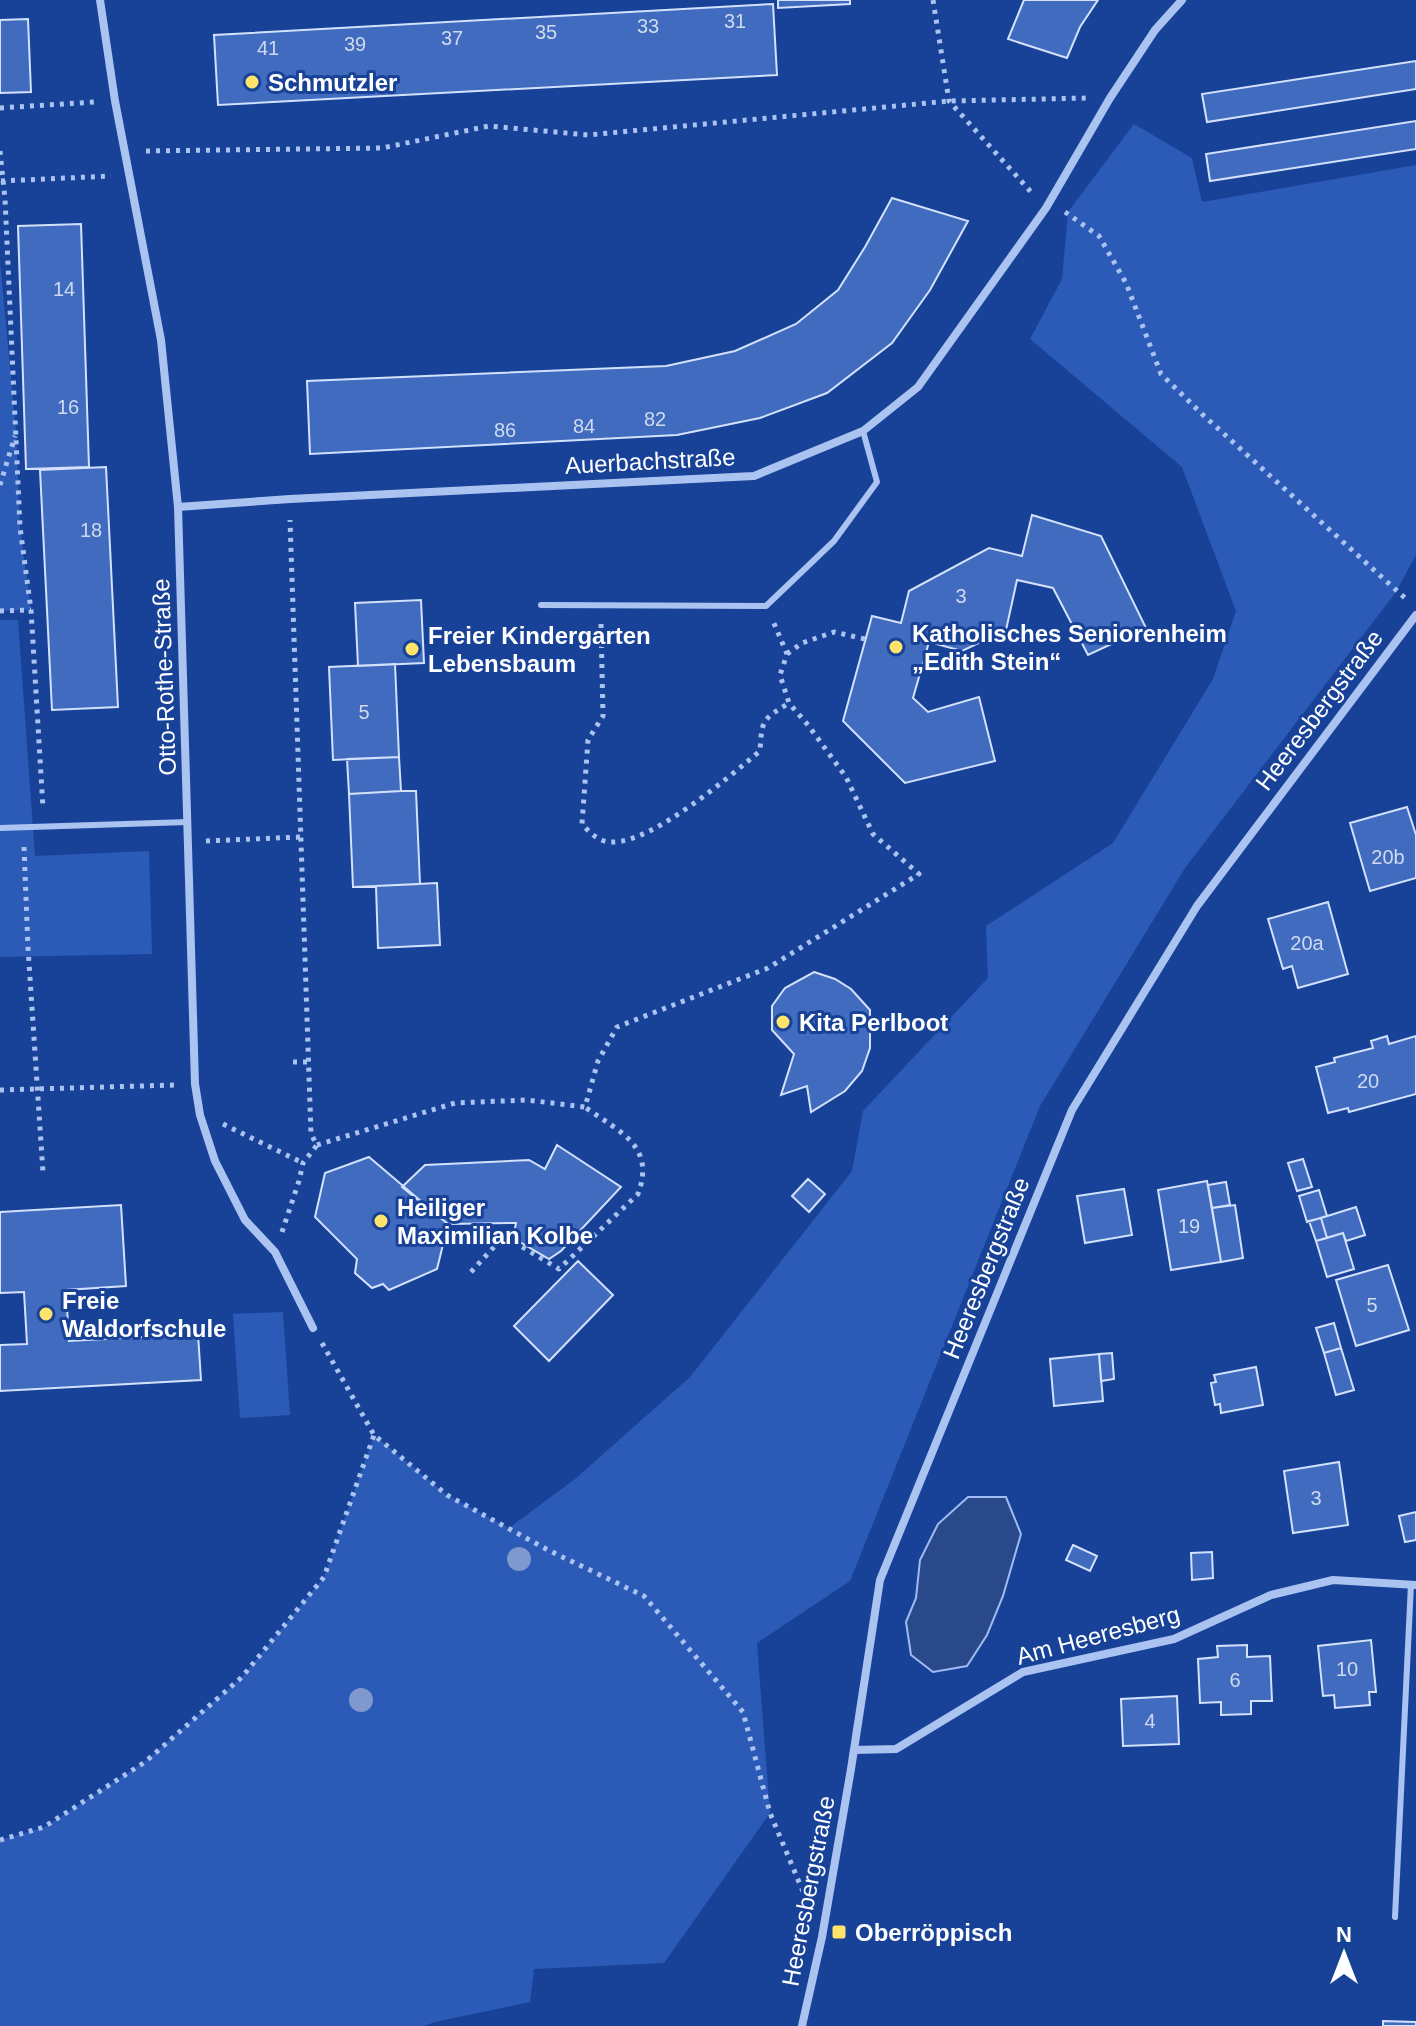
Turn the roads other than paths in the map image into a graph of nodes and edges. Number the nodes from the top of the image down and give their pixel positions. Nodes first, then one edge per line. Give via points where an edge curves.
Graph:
1 (100, 0) edge
2 (1182, 0) edge
3 (863, 431) junction
4 (178, 507) junction
5 (541, 605) dead end
6 (1416, 615) edge
7 (188, 822) junction
8 (0, 828) edge
9 (313, 1328) road end
10 (1414, 1584) edge
11 (854, 1750) junction
12 (1395, 1917) dead end
13 (802, 2026) edge

1 - 4 street, Otto-Rothe-Straße via 161,340
2 - 3 street, Auerbachstraße via 1155,30 1046,208 918,387
3 - 4 street, Auerbachstraße via 754,476
3 - 5 lane via 877,482 834,541 766,606
4 - 7 street, Otto-Rothe-Straße
6 - 11 street, Heeresbergstraße via 1197,906 1072,1110 880,1580
7 - 8 lane
7 - 9 street, Otto-Rothe-Straße via 200,1115 215,1161 245,1220 275,1252
10 - 11 street, Am Heeresberg via 1333,1580 1271,1595 1174,1639 1023,1672 896,1749
10 - 12 lane, Am Heeresberg
11 - 13 street, Heeresbergstraße

